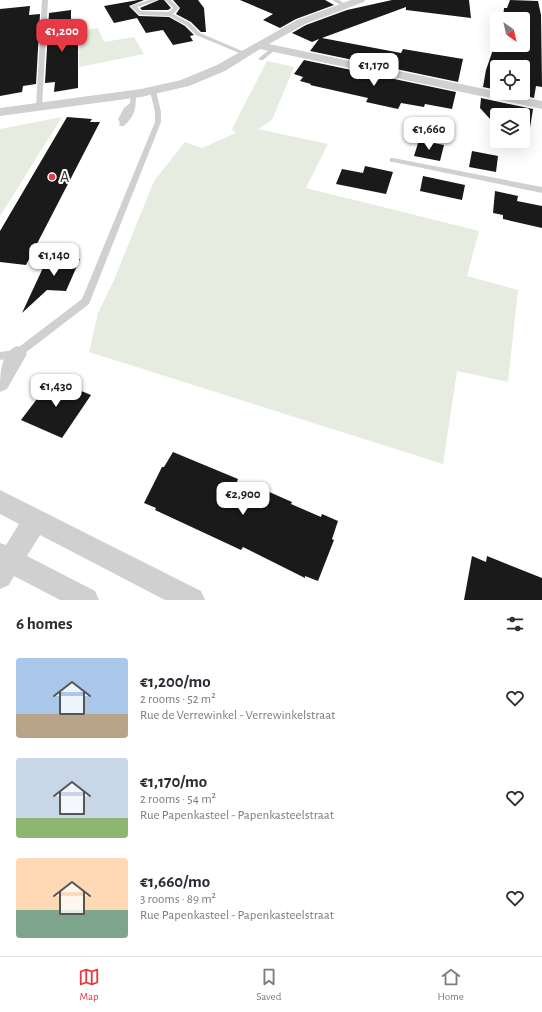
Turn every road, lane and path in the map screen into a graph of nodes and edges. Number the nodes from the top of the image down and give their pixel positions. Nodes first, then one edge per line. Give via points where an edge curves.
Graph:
1 (45, 0) edge
2 (155, 0) edge
3 (168, 0) edge
4 (360, 0) edge
5 (339, 2) edge
6 (170, 14) junction
7 (266, 48) junction
8 (246, 54) junction
9 (261, 59) dead end
10 (153, 91) junction
11 (133, 99) junction
12 (542, 103) edge
13 (39, 107) junction
14 (0, 112) edge
15 (122, 124) dead end
16 (393, 160) dead end
17 (542, 190) edge
18 (9, 355) edge
19 (0, 383) edge
20 (0, 502) edge
21 (36, 520) junction
22 (3, 564) edge
23 (86, 600) edge
24 (192, 600) edge

1 - 13 lane
2 - 6 lane via 133,6 140,13
3 - 6 lane via 176,8
4 - 5 street
5 - 7 street via 284,30
6 - 8 lane via 188,24 198,34
7 - 8 street
7 - 9 lane
7 - 12 street
8 - 10 street via 188,85
10 - 11 street
10 - 18 lane via 158,122 86,301
11 - 13 street
11 - 15 lane via 133,109 128,120
13 - 14 street
16 - 17 lane
18 - 19 street
20 - 21 street
21 - 22 street
21 - 24 street
22 - 23 street

